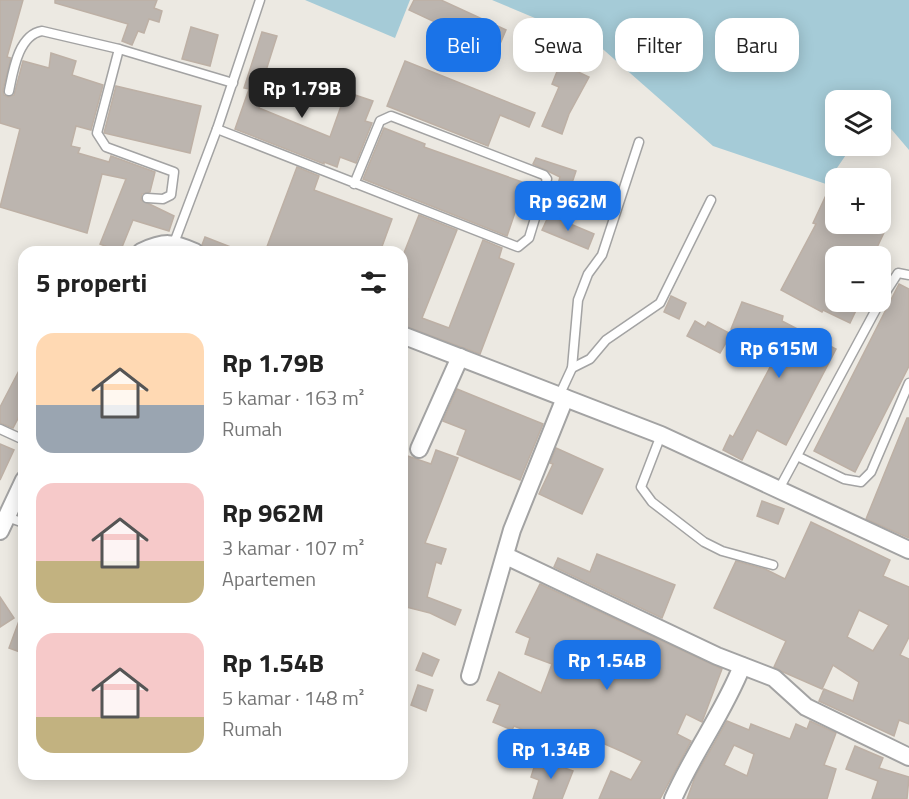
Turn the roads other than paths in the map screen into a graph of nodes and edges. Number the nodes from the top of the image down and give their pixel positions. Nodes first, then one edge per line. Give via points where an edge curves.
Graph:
1 (260, 0) edge
2 (119, 49) junction
3 (233, 83) junction
4 (9, 91) dead end
5 (217, 129) junction
6 (639, 142) dead end
7 (354, 184) junction
8 (147, 198) dead end
9 (711, 200) dead end
10 (174, 243) junction
11 (154, 246) edge
12 (181, 246) edge
13 (909, 275) edge
14 (891, 284) edge
15 (874, 312) edge
16 (408, 337) edge
17 (460, 357) junction
18 (572, 368) junction
19 (909, 383) edge
20 (562, 397) junction
21 (0, 429) edge
22 (661, 435) junction
23 (18, 437) edge
24 (419, 449) dead end
25 (799, 457) junction
26 (779, 489) junction
27 (18, 493) edge
28 (18, 523) edge
29 (3, 524) edge
30 (909, 549) edge
31 (506, 556) junction
32 (773, 565) dead end
33 (742, 666) junction
34 (470, 676) dead end
35 (909, 757) edge
36 (673, 799) edge

1 - 3 lane
2 - 3 lane
2 - 4 lane via 36,32 19,54
2 - 8 lane via 97,134 106,147 174,172 171,195
3 - 5 lane
5 - 7 lane
5 - 10 lane
6 - 18 lane via 602,255 588,274 578,300
7 - 7 lane via 518,247 529,238 547,179 391,116 380,121
9 - 18 lane via 660,303 606,340 590,359
10 - 11 street
10 - 12 street
13 - 14 lane via 898,273
15 - 25 lane
16 - 17 street
17 - 20 street
17 - 24 street
18 - 20 lane
19 - 25 lane via 871,472 861,482 844,479
20 - 22 street
20 - 31 street
21 - 23 lane
22 - 26 street
22 - 32 lane via 641,487 652,501 704,542
25 - 26 lane
26 - 30 street
27 - 29 street
28 - 29 lane
31 - 33 street
31 - 34 street
33 - 35 street via 774,678 806,707
33 - 36 street

